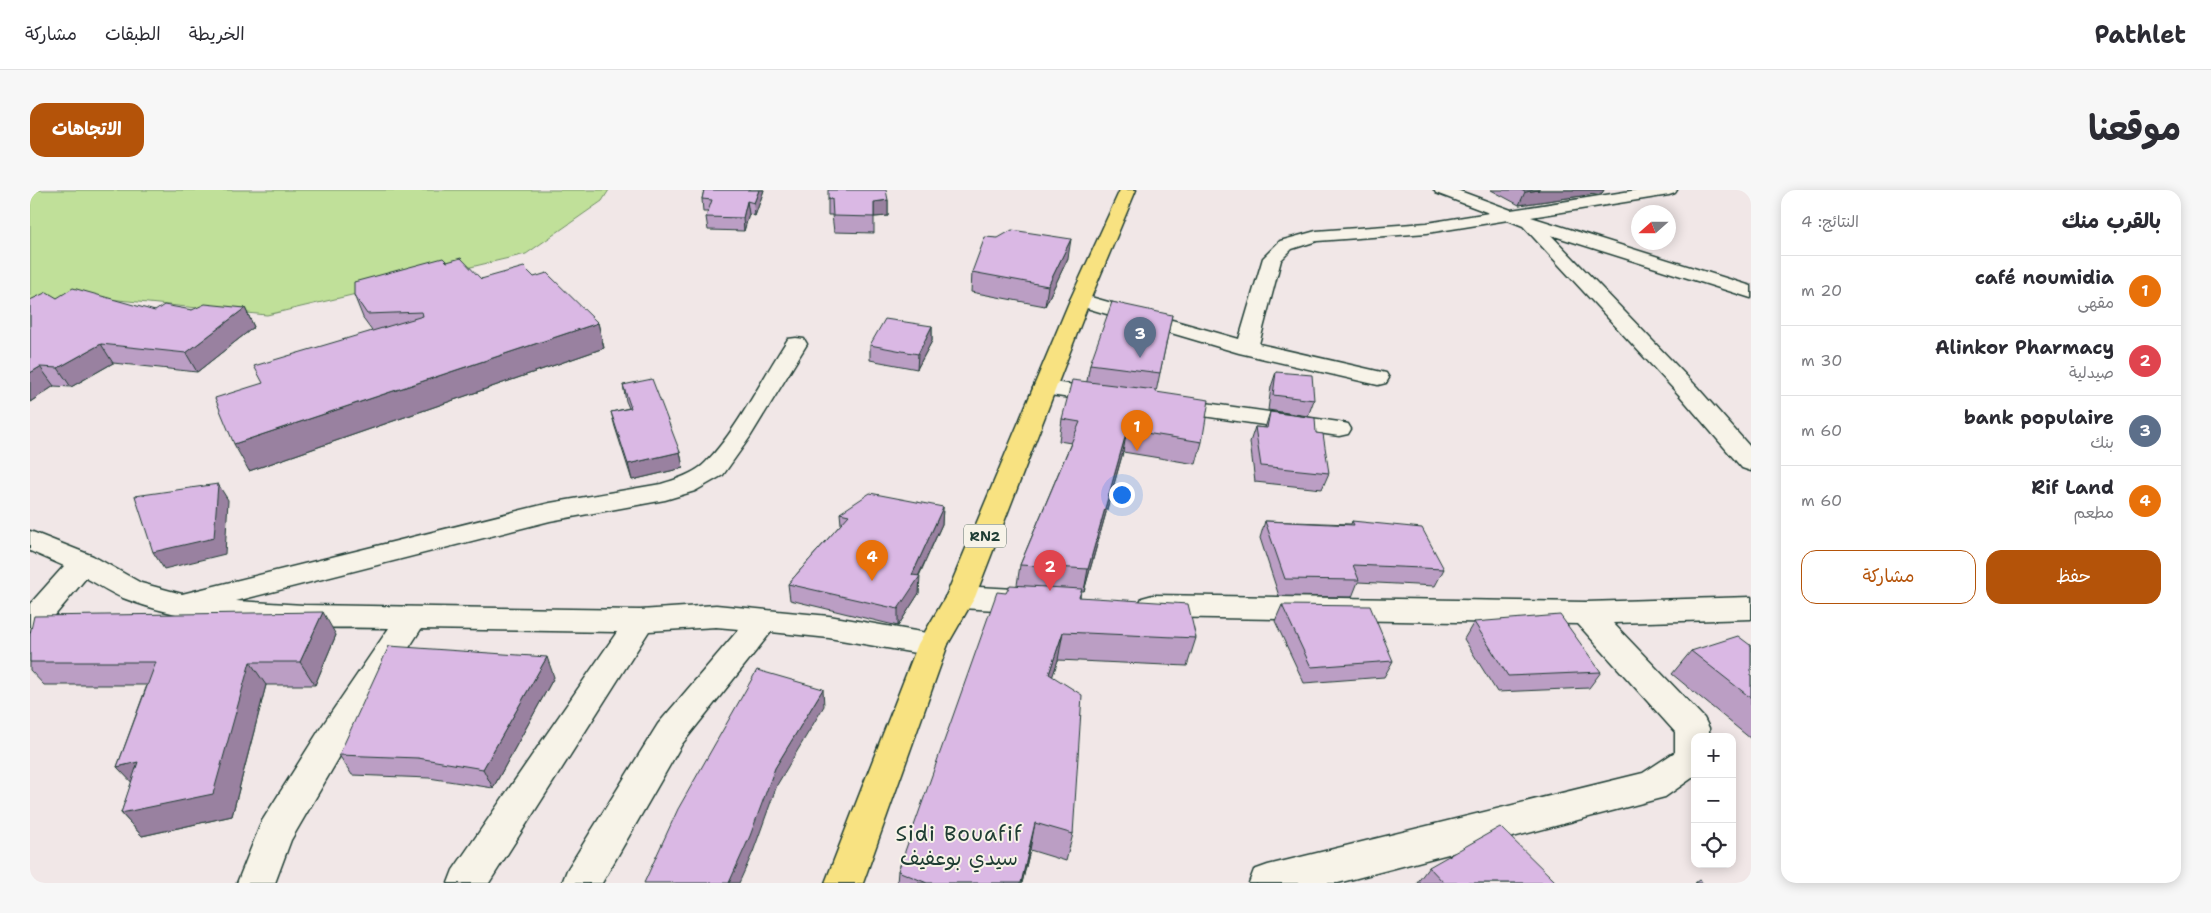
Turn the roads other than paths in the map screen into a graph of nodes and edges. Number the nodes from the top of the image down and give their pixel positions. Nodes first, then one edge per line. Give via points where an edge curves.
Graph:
1 (1128, 190) edge
2 (1442, 190) edge
3 (1669, 190) edge
4 (1600, 194) edge
5 (1507, 214) junction
6 (1528, 222) junction
7 (1751, 292) edge
8 (1080, 300) junction
9 (796, 344) dead end
10 (1247, 348) junction
11 (1378, 378) dead end
12 (1044, 388) junction
13 (1123, 398) edge
14 (1152, 403) edge
15 (1339, 429) dead end
16 (1751, 464) edge
17 (30, 540) edge
18 (83, 563) junction
19 (960, 597) junction
20 (1055, 602) edge
21 (182, 604) junction
22 (1122, 606) edge
23 (1751, 608) edge
24 (1586, 613) junction
25 (413, 617) junction
26 (640, 621) junction
27 (763, 621) junction
28 (30, 624) edge
29 (933, 644) junction
30 (256, 883) edge
31 (467, 883) edge
32 (581, 883) edge
33 (844, 883) edge
34 (1268, 883) edge

1 - 8 highway, RN2
2 - 5 street
3 - 4 street
4 - 5 street
5 - 6 street
5 - 10 street via 1427,228 1316,236 1286,245 1272,258
6 - 7 street
6 - 16 street via 1690,392
8 - 10 street
8 - 12 highway, RN2
9 - 21 street via 738,438 714,468 686,485 665,492 550,512
10 - 11 street
12 - 13 street
12 - 19 highway, RN2
14 - 15 street
17 - 18 street
18 - 21 street via 131,590
18 - 28 street
19 - 20 street
19 - 29 highway, RN2
21 - 25 street via 210,610
22 - 24 street
23 - 24 street
24 - 34 street via 1692,728 1692,759 1652,786
25 - 26 street
25 - 30 street via 332,738 275,833
26 - 27 street via 716,616
26 - 31 street
27 - 29 street via 829,627
27 - 32 street via 670,734
29 - 33 highway, RN2

